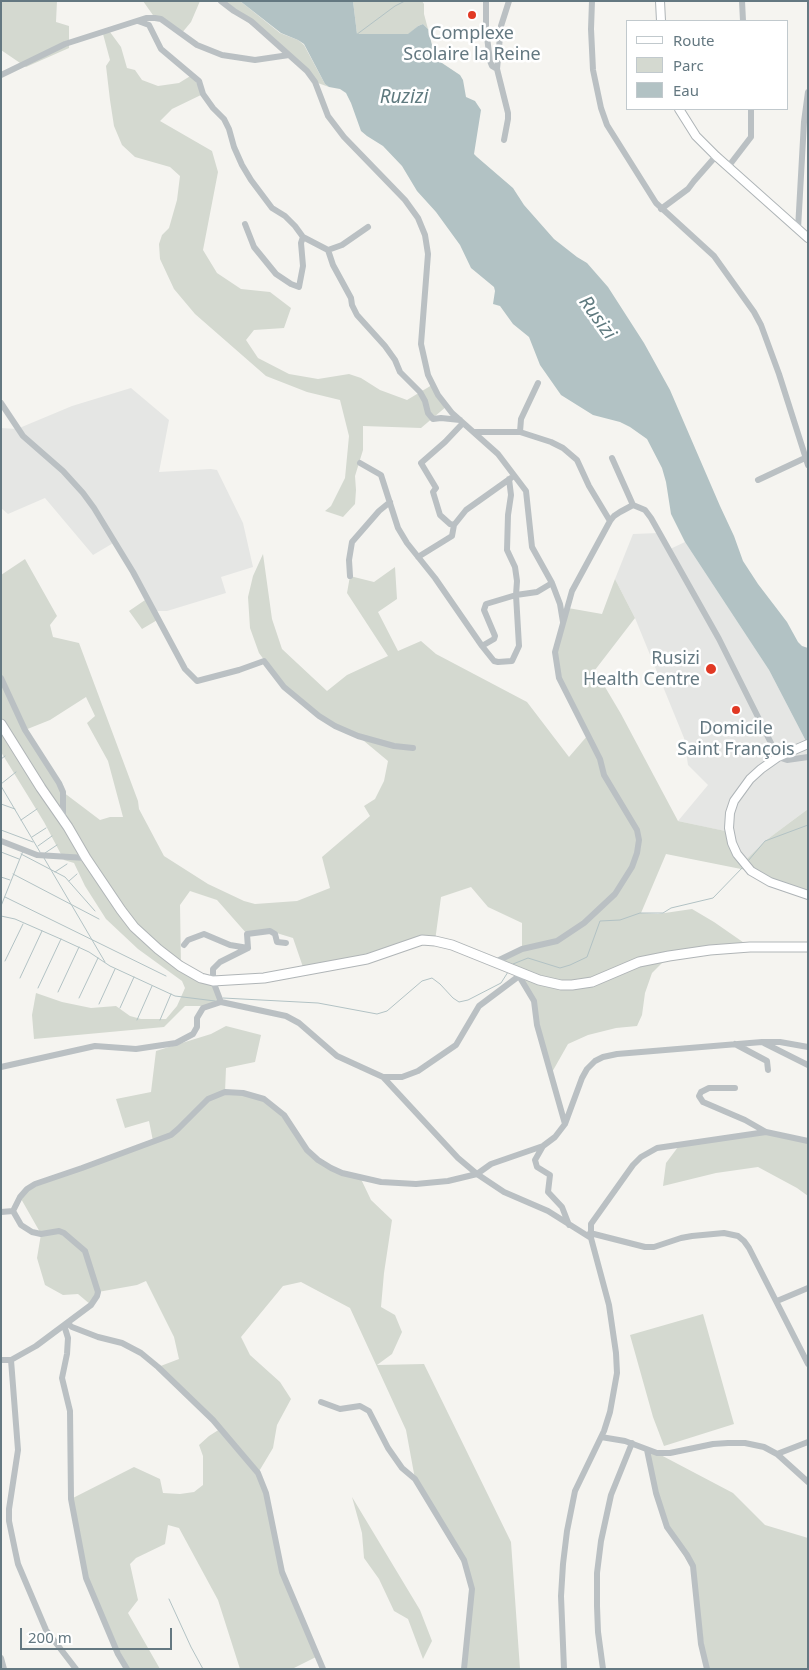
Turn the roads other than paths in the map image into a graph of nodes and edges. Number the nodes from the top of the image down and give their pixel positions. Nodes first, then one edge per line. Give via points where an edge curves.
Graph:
1 (221, 1) edge
2 (486, 1) edge
3 (508, 1) edge
4 (592, 1) edge
5 (660, 1) edge
6 (742, 1) edge
7 (662, 20) edge
8 (744, 20) edge
9 (138, 21) junction
10 (289, 54) junction
11 (497, 69) junction
12 (1, 74) edge
13 (808, 92) edge
14 (680, 110) edge
15 (751, 110) edge
16 (504, 140) dead end
17 (716, 156) junction
18 (728, 167) junction
19 (661, 209) junction
20 (245, 224) dead end
21 (368, 227) dead end
22 (798, 229) junction
23 (303, 237) junction
24 (808, 238) edge
25 (328, 250) junction
26 (538, 383) dead end
27 (1, 404) edge
28 (461, 422) junction
29 (474, 432) junction
30 (520, 432) junction
31 (612, 458) dead end
32 (805, 458) junction
33 (360, 463) dead end
34 (808, 465) edge
35 (511, 477) junction
36 (758, 480) dead end
37 (390, 502) junction
38 (633, 505) junction
39 (610, 522) junction
40 (454, 525) junction
41 (418, 557) junction
42 (350, 576) dead end
43 (552, 583) junction
44 (516, 595) junction
45 (563, 623) junction
46 (482, 646) junction
47 (1, 678) edge
48 (1, 724) edge
49 (805, 745) edge
50 (413, 748) dead end
51 (778, 757) junction
52 (808, 757) edge
53 (63, 820) junction
54 (1, 841) edge
55 (86, 858) junction
56 (808, 895) edge
57 (286, 943) dead end
58 (184, 945) dead end
59 (808, 947) edge
60 (248, 948) junction
61 (500, 964) junction
62 (519, 973) junction
63 (213, 981) junction
64 (220, 1000) junction
65 (762, 1042) junction
66 (734, 1044) junction
67 (808, 1047) edge
68 (808, 1065) edge
69 (1, 1067) edge
70 (768, 1070) dead end
71 (383, 1077) junction
72 (735, 1088) dead end
73 (565, 1124) junction
74 (766, 1132) junction
75 (808, 1141) edge
76 (543, 1146) junction
77 (477, 1174) junction
78 (1, 1212) edge
79 (13, 1212) junction
80 (569, 1225) junction
81 (590, 1236) junction
82 (808, 1288) edge
83 (777, 1302) junction
84 (66, 1324) junction
85 (5, 1358) edge
86 (808, 1364) edge
87 (321, 1402) dead end
88 (600, 1437) junction
89 (808, 1442) edge
90 (632, 1443) junction
91 (647, 1450) junction
92 (777, 1454) junction
93 (808, 1482) edge
94 (1, 1658) edge
95 (4, 1669) edge
96 (76, 1669) edge
97 (127, 1669) edge
98 (323, 1669) edge
99 (464, 1669) edge
100 (564, 1669) edge
101 (603, 1669) edge
102 (707, 1669) edge

1 - 10 street via 251,21
2 - 11 street via 490,62
3 - 11 street
4 - 19 street via 592,54 601,108 623,152
5 - 7 main road
6 - 8 street
9 - 10 street via 161,19 197,45 222,54 255,60
9 - 12 street via 54,48
9 - 23 street via 149,25 161,49 199,81 203,94 224,119 242,165 272,208 295,226
10 - 28 street via 315,82 328,116 344,137 411,206 421,225 428,254 420,344 428,375 438,395
11 - 16 street via 508,119
13 - 22 street
14 - 17 main road via 696,136
15 - 18 street via 751,137
17 - 18 main road
17 - 19 street via 688,189
18 - 22 main road
19 - 32 street via 706,247 754,312
20 - 23 street via 254,247 276,274 300,287
21 - 25 street via 342,245
22 - 24 main road
23 - 25 street
25 - 28 street via 357,315 395,360 400,372 420,392 428,413 433,419
26 - 30 street via 521,419
27 - 50 street via 22,436 63,471 94,508 190,676 196,681 205,680 264,661 284,687 335,726 358,736
28 - 29 street
28 - 40 street via 421,463 436,488 433,492 440,515
29 - 30 street
29 - 35 street via 511,469
30 - 39 street via 551,442 577,460
31 - 38 street
32 - 34 street
32 - 36 street
33 - 37 street via 381,475
35 - 40 street via 466,510
35 - 43 street via 526,491 532,548
35 - 44 street via 508,550 516,575
37 - 41 street via 398,528
37 - 42 street via 352,542
38 - 39 street
38 - 51 street via 645,510 651,518 719,640
39 - 45 street via 572,590
40 - 41 street via 452,536
41 - 46 street
43 - 44 street via 536,592
43 - 45 street
44 - 46 street via 489,602 484,607 495,636
44 - 46 street via 519,646 512,661 494,661
45 - 61 street via 555,652 559,678 600,759 604,775 637,830 637,853 615,894 584,923 557,941 522,949
47 - 53 street via 24,730 63,792
48 - 53 highway
49 - 51 main road
51 - 52 street via 783,760
51 - 56 main road via 760,769 734,801 729,828 732,843 752,871 770,882
53 - 55 highway
54 - 55 street via 39,856
55 - 63 highway via 134,927 180,966
57 - 60 street via 277,942 275,934 270,931 247,934
58 - 60 street via 204,934 230,945
59 - 62 highway via 750,947 670,956 639,962 579,985 548,983
60 - 63 street via 220,962 213,969
61 - 62 highway
61 - 63 highway via 452,945 422,940 367,958 264,978
62 - 71 street via 479,1006 456,1045 445,1054 408,1076
62 - 73 street via 534,1001 537,1025
63 - 64 street
64 - 69 street via 203,1008 193,1034 176,1043 136,1050 95,1046
64 - 71 street via 286,1016 299,1023 337,1056
65 - 66 street
65 - 67 street
65 - 68 street
66 - 70 street via 766,1061
66 - 73 street via 603,1057 595,1061 585,1074
71 - 77 street via 453,1153
72 - 74 street via 709,1088 699,1096 703,1102
73 - 76 street
74 - 75 street
74 - 81 street via 664,1146 650,1151 633,1166 595,1216
76 - 77 street via 499,1161
76 - 80 street via 535,1160 538,1167 550,1175 548,1192 562,1207
77 - 79 street via 416,1184 381,1182 342,1173 307,1150 274,1105 243,1093 225,1092 208,1098 171,1135 35,1184 20,1197
77 - 80 street via 504,1192 548,1211
78 - 79 street
79 - 84 street via 27,1230 41,1234 59,1230 85,1251 97,1285 97,1296
80 - 81 street
81 - 83 street via 654,1247 682,1238 732,1234 744,1241
81 - 88 street via 610,1305 617,1373 614,1397
82 - 83 street
83 - 86 street
84 - 85 street via 36,1346
84 - 97 street via 67,1354 62,1378 70,1411 71,1499 86,1578
84 - 98 street via 141,1353 214,1420 258,1473 266,1493 282,1572
85 - 96 street via 18,1450 9,1509 18,1564 46,1630
87 - 99 street via 340,1409 360,1406 369,1411 388,1448 402,1468 415,1479 464,1560 472,1595
88 - 90 street
88 - 100 street via 575,1491 567,1531 561,1596
89 - 92 street
90 - 91 street
90 - 101 street via 611,1495 601,1540 597,1606
91 - 92 street via 670,1453 728,1442 764,1447
91 - 102 street via 667,1527 693,1566 701,1644
92 - 93 street
94 - 95 street

